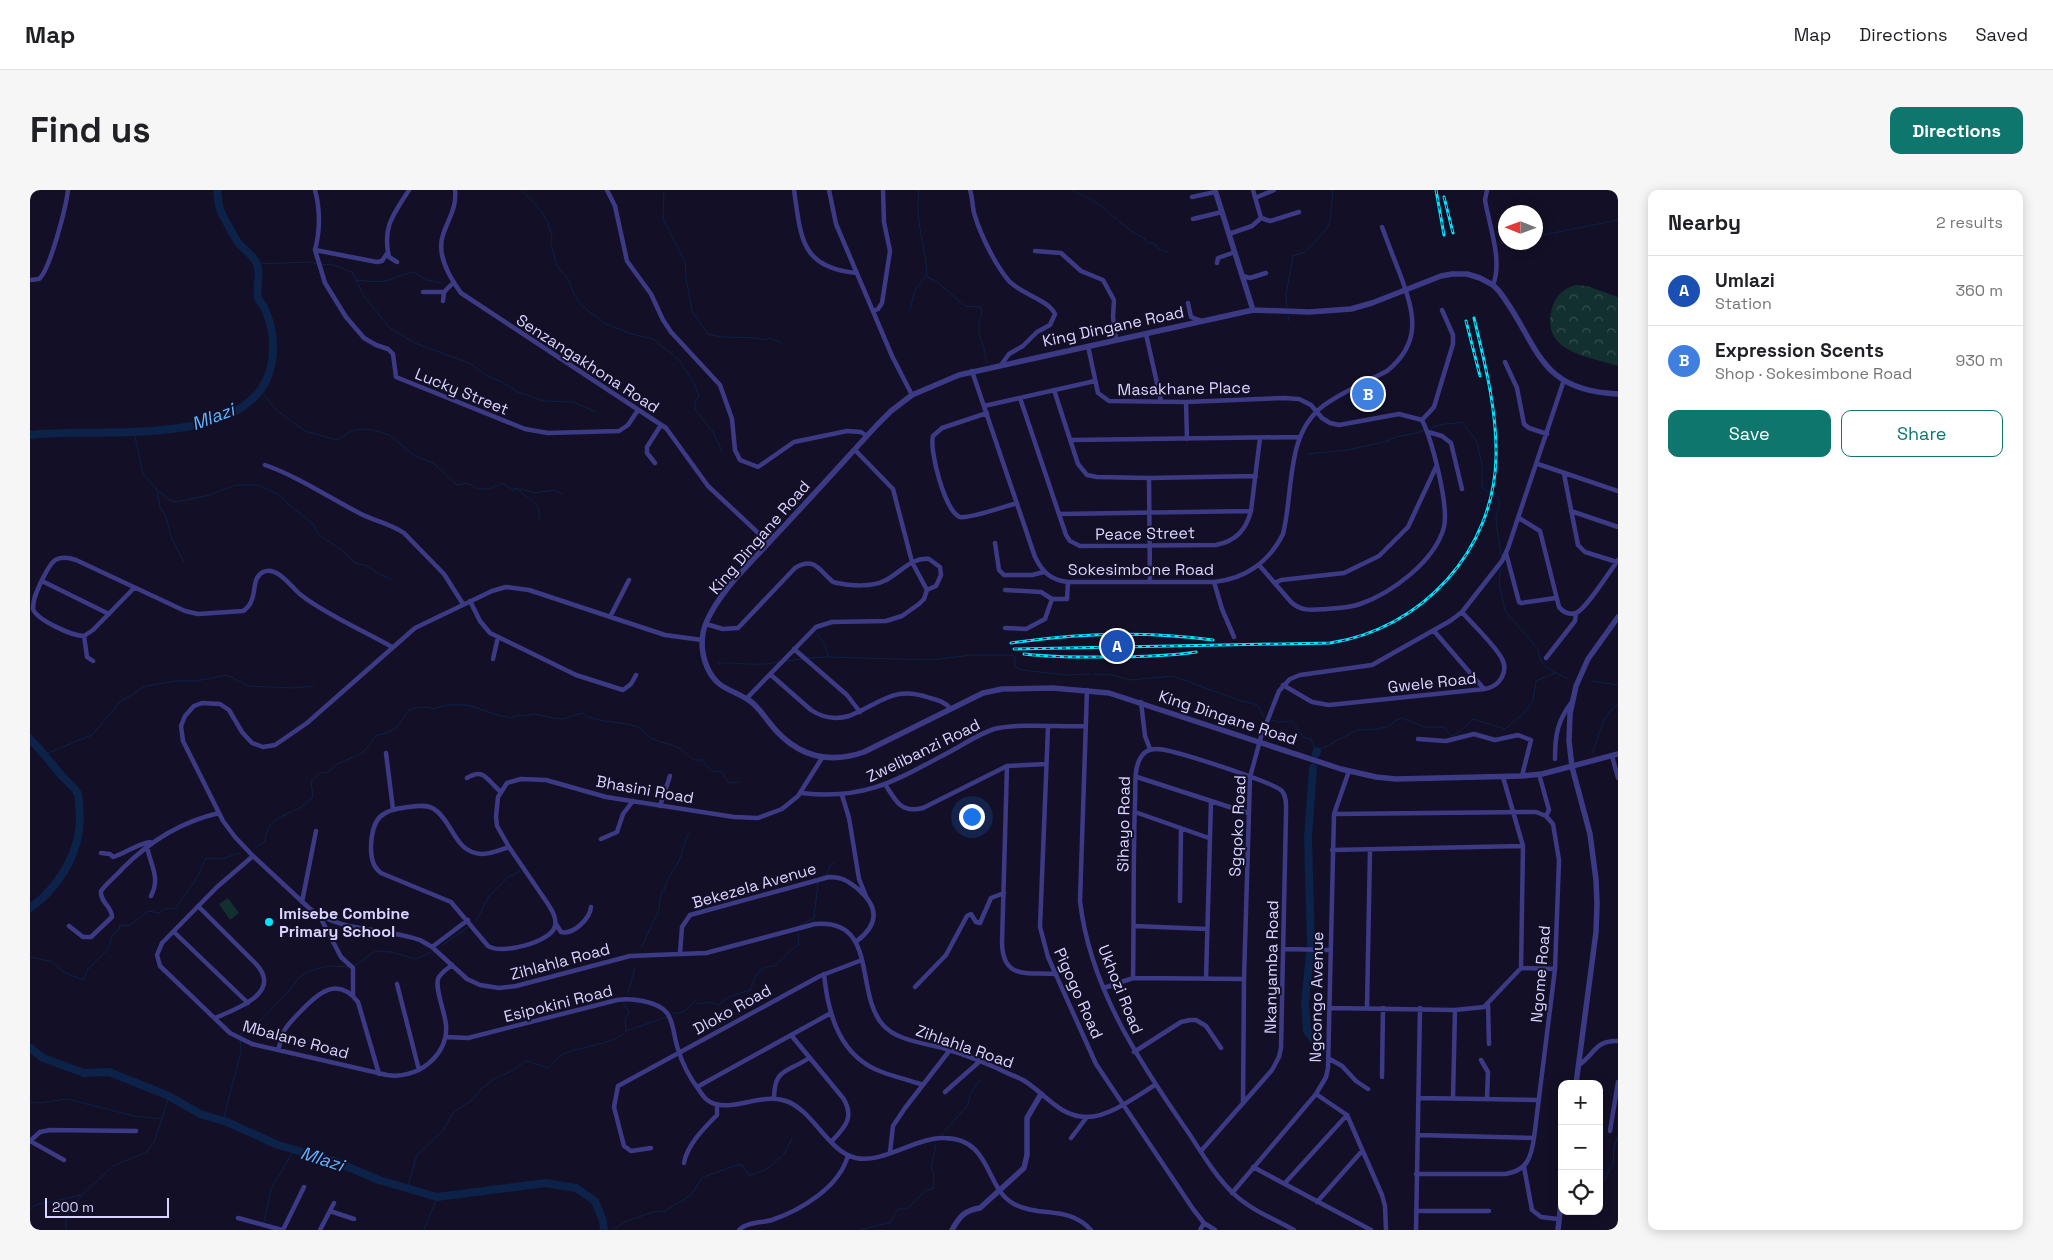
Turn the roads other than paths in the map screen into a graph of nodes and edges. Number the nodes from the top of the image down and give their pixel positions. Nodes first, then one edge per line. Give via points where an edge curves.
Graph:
1 (68, 190) edge
2 (315, 190) edge
3 (409, 190) edge
4 (455, 190) edge
5 (607, 190) edge
6 (794, 190) edge
7 (829, 190) edge
8 (883, 190) edge
9 (970, 190) edge
10 (1253, 190) edge
11 (1274, 190) edge
12 (1482, 190) edge
13 (1486, 190) edge
14 (1215, 191) edge
15 (1485, 196) junction
16 (1192, 197) dead end
17 (1255, 198) junction
18 (1222, 212) junction
19 (1298, 212) dead end
20 (1261, 218) junction
21 (1193, 219) dead end
22 (1382, 227) dead end
23 (1229, 234) junction
24 (315, 250) junction
25 (1035, 251) dead end
26 (388, 252) junction
27 (1235, 252) junction
28 (397, 262) dead end
29 (1217, 263) dead end
30 (1266, 272) dead end
31 (857, 273) junction
32 (1243, 276) junction
33 (30, 280) edge
34 (454, 282) junction
35 (1493, 285) junction
36 (1406, 290) junction
37 (423, 292) dead end
38 (444, 292) junction
39 (443, 301) dead end
40 (1188, 304) dead end
41 (1253, 310) junction
42 (1442, 310) dead end
43 (873, 311) junction
44 (1202, 321) junction
45 (1146, 334) junction
46 (1116, 340) junction
47 (1088, 346) junction
48 (1505, 362) dead end
49 (1001, 365) junction
50 (972, 371) junction
51 (1564, 380) junction
52 (1095, 381) junction
53 (1054, 390) junction
54 (1618, 394) edge
55 (912, 395) junction
56 (1020, 398) junction
57 (1161, 401) junction
58 (1186, 402) junction
59 (984, 406) junction
60 (638, 410) junction
61 (1316, 412) junction
62 (987, 413) junction
63 (1422, 420) junction
64 (661, 425) junction
65 (1428, 432) junction
66 (1547, 434) junction
67 (867, 436) junction
68 (1300, 437) junction
69 (1260, 438) junction
70 (1187, 439) junction
71 (1071, 440) junction
72 (855, 450) junction
73 (655, 463) dead end
74 (1538, 464) junction
75 (264, 465) dead end
76 (1436, 466) junction
77 (1564, 474) junction
78 (1256, 476) junction
79 (1149, 478) junction
80 (1462, 489) dead end
81 (1618, 491) edge
82 (1016, 503) junction
83 (1252, 511) junction
84 (1571, 511) junction
85 (1149, 512) junction
86 (1059, 514) junction
87 (1519, 518) junction
88 (1618, 527) edge
89 (769, 542) junction
90 (995, 543) dead end
91 (1150, 546) junction
92 (1506, 553) junction
93 (1617, 561) edge
94 (912, 562) junction
95 (1260, 565) junction
96 (1044, 572) junction
97 (629, 580) dead end
98 (42, 581) junction
99 (1068, 582) junction
100 (1150, 582) junction
101 (1214, 582) junction
102 (1275, 583) junction
103 (134, 588) junction
104 (37, 590) junction
105 (926, 590) junction
106 (1005, 590) dead end
107 (30, 595) edge
108 (1556, 598) junction
109 (1052, 599) junction
110 (470, 601) junction
111 (463, 604) junction
112 (1462, 612) junction
113 (1576, 613) junction
114 (109, 614) junction
115 (610, 617) junction
116 (1618, 617) edge
117 (706, 624) junction
118 (1005, 628) dead end
119 (1434, 631) junction
120 (84, 636) junction
121 (498, 637) junction
122 (1234, 637) dead end
123 (702, 640) junction
124 (392, 647) junction
125 (794, 649) junction
126 (1546, 658) dead end
127 (493, 660) dead end
128 (93, 661) dead end
129 (636, 675) dead end
130 (771, 675) junction
131 (1283, 685) junction
132 (1484, 689) junction
133 (1087, 690) junction
134 (747, 698) junction
135 (1573, 701) junction
136 (1141, 702) junction
137 (951, 709) junction
138 (860, 712) junction
139 (1086, 726) junction
140 (1048, 727) junction
141 (1418, 739) dead end
142 (1259, 742) junction
143 (1150, 749) junction
144 (386, 753) dead end
145 (1615, 755) edge
146 (822, 758) junction
147 (1555, 759) dead end
148 (1046, 764) junction
149 (1007, 766) junction
150 (1572, 767) junction
151 (1349, 771) junction
152 (1539, 774) junction
153 (670, 776) dead end
154 (1522, 776) junction
155 (1136, 777) junction
156 (1250, 777) junction
157 (1503, 777) junction
158 (467, 778) dead end
159 (1618, 778) edge
160 (885, 784) junction
161 (501, 792) junction
162 (802, 793) junction
163 (842, 795) junction
164 (1211, 801) junction
165 (633, 802) junction
166 (660, 806) junction
167 (393, 809) junction
168 (1135, 812) junction
169 (1514, 812) junction
170 (219, 813) junction
171 (1248, 813) junction
172 (1334, 814) junction
173 (1546, 816) junction
174 (1182, 828) junction
175 (316, 831) dead end
176 (1209, 838) junction
177 (601, 839) dead end
178 (152, 842) junction
179 (147, 846) junction
180 (1523, 846) junction
181 (509, 847) junction
182 (1332, 850) junction
183 (1370, 850) junction
184 (101, 853) dead end
185 (253, 856) junction
186 (1004, 893) junction
187 (151, 896) dead end
188 (866, 898) junction
189 (1180, 901) dead end
190 (302, 902) junction
191 (198, 906) junction
192 (591, 907) dead end
193 (319, 915) junction
194 (468, 920) junction
195 (556, 924) junction
196 (69, 926) dead end
197 (1134, 926) junction
198 (1207, 929) junction
199 (174, 932) junction
200 (856, 941) junction
201 (432, 947) junction
202 (1284, 949) junction
203 (1330, 950) junction
204 (680, 953) junction
205 (862, 960) junction
206 (452, 965) junction
207 (1521, 968) junction
208 (1555, 969) junction
209 (824, 974) junction
210 (1056, 974) junction
211 (1133, 978) junction
212 (1206, 979) junction
213 (1244, 980) junction
214 (397, 984) dead end
215 (915, 987) dead end
216 (1104, 988) junction
217 (353, 996) junction
218 (248, 1003) junction
219 (1488, 1005) junction
220 (1367, 1007) junction
221 (1330, 1008) junction
222 (1383, 1008) junction
223 (1420, 1008) junction
224 (1455, 1010) junction
225 (831, 1013) junction
226 (215, 1018) junction
227 (791, 1035) junction
228 (446, 1037) junction
229 (1618, 1041) edge
230 (1489, 1044) dead end
231 (1221, 1048) dead end
232 (278, 1050) junction
233 (950, 1050) junction
234 (679, 1052) junction
235 (1134, 1052) junction
236 (809, 1058) junction
237 (1328, 1058) junction
238 (1481, 1060) dead end
239 (980, 1061) junction
240 (1578, 1065) junction
241 (419, 1070) junction
242 (379, 1074) junction
243 (1382, 1077) dead end
244 (1576, 1080) edge
245 (1618, 1082) edge
246 (923, 1085) junction
247 (1155, 1085) junction
248 (697, 1087) junction
249 (1368, 1089) dead end
250 (945, 1092) dead end
251 (1041, 1094) junction
252 (1316, 1094) junction
253 (1418, 1098) junction
254 (1453, 1098) junction
255 (1488, 1098) junction
256 (774, 1099) junction
257 (1538, 1100) junction
258 (1243, 1102) junction
259 (1122, 1104) junction
260 (1617, 1104) edge
261 (717, 1105) junction
262 (1347, 1115) junction
263 (1087, 1117) junction
264 (136, 1131) dead end
265 (1610, 1131) dead end
266 (1418, 1135) junction
267 (1071, 1138) dead end
268 (1534, 1138) junction
269 (832, 1142) junction
270 (651, 1148) dead end
271 (1201, 1151) junction
272 (1362, 1151) junction
273 (890, 1152) junction
274 (848, 1154) junction
275 (64, 1160) dead end
276 (684, 1163) dead end
277 (1253, 1167) junction
278 (1524, 1167) junction
279 (1416, 1174) junction
280 (1284, 1183) junction
281 (304, 1188) dead end
282 (1000, 1190) junction
283 (1232, 1193) junction
284 (334, 1202) dead end
285 (1317, 1202) junction
286 (330, 1211) junction
287 (1489, 1211) dead end
288 (1416, 1212) junction
289 (1559, 1215) edge
290 (238, 1218) dead end
291 (354, 1219) dead end
292 (1558, 1219) junction
293 (1204, 1223) junction
294 (283, 1230) edge
295 (320, 1230) edge
296 (739, 1230) edge
297 (952, 1230) edge
298 (1091, 1230) edge
299 (1200, 1230) edge
300 (1215, 1230) edge
301 (1294, 1230) edge
302 (1371, 1230) edge
303 (1386, 1230) edge
304 (1416, 1230) edge
305 (1558, 1230) edge

1 - 33 street via 46,270 39,279
2 - 24 street via 319,212
3 - 26 street via 389,222
4 - 34 street, Senzangakhona Road via 455,207 441,245 445,264
5 - 67 street via 615,206 626,262 646,288 663,320 720,386 732,419 737,455 744,463 758,467 794,442 855,430
6 - 31 street via 802,235 812,256 833,269
7 - 31 street via 836,224
8 - 43 street via 884,222 890,251 882,303
9 - 49 street via 976,218 1002,271 1017,288 1048,306 1055,314 1050,325 1009,354
10 - 17 street
11 - 17 street
12 - 15 street
13 - 15 street
14 - 16 street
14 - 18 street
15 - 35 street via 1498,264
17 - 20 street
18 - 21 street
18 - 23 street
19 - 20 street via 1270,220
20 - 23 street via 1255,224
22 - 36 street, Sokesimbone Road
23 - 27 street
24 - 26 street via 377,262 382,261
24 - 60 street, Lucky Street via 325,283 346,316 364,338 393,354 396,377 540,432 619,430 628,425
25 - 46 street via 1058,252 1082,271 1103,280 1114,300
26 - 28 street
27 - 29 street via 1218,258
27 - 32 street
30 - 32 street via 1250,278
31 - 43 street
32 - 41 street
34 - 38 street
34 - 60 street, Senzangakhona Road via 469,300
35 - 36 street, King Dingane Road via 1474,276 1452,274
35 - 51 street, King Dingane Road via 1509,304 1539,357
36 - 41 street, King Dingane Road via 1372,303 1332,312
36 - 61 street, Sokesimbone Road via 1414,320 1412,335 1396,364
37 - 38 street
38 - 39 street
40 - 44 street via 1191,317
41 - 44 street, King Dingane Road
42 - 63 street via 1453,335 1453,344 1434,407
43 - 55 street
44 - 45 street, King Dingane Road
45 - 46 street, King Dingane Road
45 - 57 street
46 - 47 street, King Dingane Road
47 - 49 street, King Dingane Road
47 - 52 street, Masakhane Place
48 - 66 street via 1517,388 1524,424
49 - 50 street, King Dingane Road
50 - 55 street, King Dingane Road
50 - 59 street, Sokesimbone Road
51 - 54 street, King Dingane Road via 1595,392
51 - 66 street
52 - 53 street
52 - 57 street, Masakhane Place via 1098,394 1109,401
53 - 56 street
53 - 71 street
55 - 67 street, King Dingane Road
56 - 59 street
56 - 86 street, Peace Street
57 - 58 street, Masakhane Place
58 - 61 street, Masakhane Place via 1284,398 1306,401
58 - 70 street
59 - 62 street, Sokesimbone Road
60 - 64 street, Senzangakhona Road
61 - 63 street, Masakhane Place via 1330,423 1339,425 1399,414
61 - 68 street, Sokesimbone Road
62 - 82 street, Sokesimbone Road
62 - 82 street via 942,428 933,436 931,450 947,502 953,512 964,517
63 - 65 street
64 - 73 street via 647,447 647,453
64 - 89 street, Senzangakhona Road via 708,486
65 - 76 street
65 - 80 street via 1451,443
66 - 74 street
67 - 72 street, King Dingane Road
68 - 69 street
68 - 95 street, Sokesimbone Road via 1283,534 1278,545
69 - 70 street
69 - 78 street, Peace Street
70 - 71 street
71 - 79 street via 1078,464 1087,475
72 - 89 street, King Dingane Road
72 - 94 street via 893,490
74 - 77 street
74 - 87 street
75 - 111 street via 293,475 361,514 404,533 444,574
76 - 102 street via 1408,527 1379,556 1344,572
76 - 102 street via 1444,504 1443,529 1433,550 1403,582 1362,603 1307,611 1296,608
77 - 81 street
77 - 84 street
78 - 79 street
78 - 83 street, Peace Street
79 - 85 street
82 - 96 street, Sokesimbone Road via 1035,557
83 - 85 street
83 - 91 street, Peace Street via 1243,531 1224,543
84 - 88 street
84 - 93 street via 1581,550
85 - 86 street
85 - 91 street
86 - 91 street, Peace Street via 1070,541 1080,546
87 - 92 street
87 - 108 street via 1540,531
89 - 117 street, King Dingane Road via 735,581
90 - 96 street via 999,570 1004,575
91 - 100 street
92 - 108 street via 1519,602
92 - 112 street
93 - 113 street
94 - 105 street
94 - 105 street via 929,559 940,567 937,585
94 - 117 street via 881,583 842,584 833,582 814,564 804,563 795,568 738,628 729,630
95 - 101 street, Sokesimbone Road via 1237,578
95 - 102 street
96 - 99 street, Sokesimbone Road via 1054,580
97 - 115 street
98 - 103 street via 51,563 67,557
98 - 104 street
98 - 114 street
99 - 100 street, Sokesimbone Road
99 - 109 street via 1067,599
100 - 101 street, Sokesimbone Road
101 - 122 street
103 - 114 street
103 - 124 street via 190,612 238,612 250,604 259,575 270,570 310,601
104 - 107 street
104 - 120 street via 33,608 37,615
105 - 125 street via 919,604 895,619 824,623 810,631
106 - 109 street via 1040,592
108 - 113 street via 1562,611
109 - 118 street via 1045,619 1026,629
110 - 111 street, Zihlahla Road
110 - 115 street, Zihlahla Road via 496,589 518,588
110 - 121 street via 483,625
111 - 124 street, Zihlahla Road via 415,628
112 - 119 street
112 - 132 street, Gwele Road via 1503,663 1504,672 1499,683
113 - 126 street via 1575,621
114 - 120 street
115 - 123 street, Zihlahla Road via 664,635
116 - 135 street via 1588,659
117 - 123 street, King Dingane Road
119 - 131 street via 1372,665 1300,675
119 - 132 street
120 - 128 street via 87,657
121 - 127 street
121 - 129 street via 576,675 621,690 625,690
123 - 134 street, King Dingane Road via 704,659 712,676 725,689
124 - 170 street, Zihlahla Road via 307,723 275,745 263,747 252,743 229,710 220,704 202,703 190,710 182,721 181,736
125 - 130 street
125 - 138 street via 847,695
130 - 134 street
130 - 138 street via 818,715 841,718
131 - 132 street, Gwele Road via 1320,705
131 - 142 street, Sgqoko Road
133 - 136 street, King Dingane Road
133 - 137 street, King Dingane Road via 993,690
133 - 139 street, Ukhozi Road
134 - 146 street, King Dingane Road via 783,739
135 - 147 street via 1560,719
135 - 150 street via 1569,727
136 - 142 street, King Dingane Road
136 - 143 street via 1144,736
137 - 138 street via 941,701 907,692 892,695
137 - 146 street, King Dingane Road via 864,752
139 - 140 street, Zwelibanzi Road
139 - 216 street, Ukhozi Road via 1080,901
140 - 148 street, Pigogo Road
140 - 160 street, Zwelibanzi Road via 994,730
141 - 154 street via 1446,741 1474,734 1495,740 1518,735 1531,740
142 - 151 street, King Dingane Road
142 - 156 street, Sgqoko Road
143 - 155 street, Sihayo Road via 1141,756
143 - 156 street via 1181,754
144 - 167 street
145 - 150 street, King Dingane Road
145 - 159 street
146 - 162 street, Bhasini Road
148 - 149 street
148 - 210 street, Pigogo Road via 1040,927
149 - 160 street via 913,810 898,803
149 - 186 street
150 - 152 street, King Dingane Road
150 - 240 street via 1590,834 1597,904
151 - 157 street, King Dingane Road via 1396,779
151 - 172 street, Ngcongo Avenue
152 - 154 street, King Dingane Road
152 - 173 street, Ngome Road via 1549,810
153 - 166 street
154 - 157 street, King Dingane Road
155 - 164 street
155 - 168 street, Sihayo Road
156 - 171 street, Sgqoko Road
156 - 202 street, Nkanyamba Road via 1280,788 1285,798
157 - 169 street
158 - 161 street via 481,774
160 - 163 street, Zwelibanzi Road
161 - 165 street, Bhasini Road via 511,782 539,779
161 - 181 street via 496,822
162 - 163 street, Zwelibanzi Road
162 - 166 street, Bhasini Road via 782,809 758,818
163 - 188 street via 859,879
164 - 171 street
164 - 176 street
165 - 166 street, Bhasini Road
165 - 177 street via 624,811 617,832
167 - 181 street via 424,806 435,810 461,844 473,853 487,854
167 - 194 street via 379,817 374,827 371,853 376,868 389,877 446,899
168 - 174 street
168 - 197 street, Sihayo Road
169 - 172 street
169 - 173 street via 1536,812
169 - 180 street
170 - 178 street via 189,822
170 - 185 street, Zihlahla Road
171 - 213 street, Sgqoko Road
172 - 182 street, Ngcongo Avenue
173 - 208 street, Ngome Road via 1553,824 1559,860
174 - 176 street
174 - 189 street
175 - 190 street
176 - 198 street
178 - 179 street
178 - 184 street via 119,856
179 - 187 street via 156,877
179 - 196 street via 101,891 102,899 112,912 111,920 89,938 80,936
180 - 183 street
180 - 207 street
181 - 195 street via 548,904
182 - 183 street
182 - 203 street, Ngcongo Avenue
183 - 220 street
185 - 190 street, Zihlahla Road
185 - 191 street, Mbalane Road
186 - 210 street via 1002,943 1005,962 1019,972
186 - 215 street via 991,898 980,923 968,915 946,956
188 - 200 street via 874,911 873,921
188 - 204 street, Bekezela Avenue via 846,880 829,877 698,912 687,917 682,927
190 - 193 street, Zihlahla Road
191 - 199 street, Mbalane Road
191 - 218 street via 263,972 263,986
192 - 195 street via 587,919 566,933 561,932
193 - 201 street, Zihlahla Road via 336,923 414,938
193 - 217 street via 341,956 353,968
194 - 195 street via 485,944 499,950 542,940 552,934
194 - 201 street
197 - 198 street
197 - 211 street, Sihayo Road
198 - 212 street
199 - 218 street
199 - 226 street, Mbalane Road via 160,947 158,963
200 - 204 street, Zihlahla Road via 837,925 824,923 715,951
200 - 205 street, Zihlahla Road
201 - 206 street, Zihlahla Road
202 - 203 street
202 - 258 street, Nkanyamba Road via 1279,1057 1272,1070
203 - 221 street, Ngcongo Avenue
204 - 206 street, Zihlahla Road via 630,956 499,988 473,982
205 - 209 street, Dloko Road
205 - 233 street, Zihlahla Road via 870,1005 883,1026 896,1035
206 - 228 street via 440,975 438,983 446,1018
207 - 208 street
207 - 219 street
208 - 257 street, Ngome Road
209 - 225 street
209 - 234 street, Dloko Road
210 - 259 street, Pigogo Road via 1096,1064
211 - 212 street
211 - 216 street
212 - 213 street
213 - 258 street, Sgqoko Road
214 - 241 street
216 - 235 street, Ukhozi Road
217 - 232 street via 334,988 316,995 286,1027
217 - 242 street via 360,1007
218 - 226 street
219 - 224 street
219 - 230 street
220 - 221 street
220 - 222 street
221 - 237 street, Ngcongo Avenue
222 - 223 street
222 - 243 street
223 - 224 street
223 - 253 street
224 - 254 street
225 - 227 street
225 - 246 street via 840,1038 857,1059 880,1072
226 - 232 street, Mbalane Road via 239,1039
227 - 236 street
227 - 248 street
228 - 234 street, Esipokini Road via 468,1038 617,1000 628,1000 666,1012
228 - 241 street, Mbalane Road via 436,1056
229 - 240 street via 1600,1044
231 - 235 street via 1206,1026 1190,1020 1181,1022
232 - 242 street, Mbalane Road
233 - 239 street, Zihlahla Road
233 - 246 street
234 - 248 street, Esipokini Road
234 - 270 street, Dloko Road via 618,1086 614,1107 624,1146 632,1152
235 - 247 street, Ukhozi Road
236 - 256 street via 777,1077
236 - 269 street via 843,1098 848,1109 848,1119
237 - 249 street
237 - 252 street, Ngcongo Avenue via 1326,1077
238 - 255 street via 1488,1072
239 - 250 street
239 - 251 street, Zihlahla Road via 1023,1080
240 - 244 street
241 - 242 street, Mbalane Road via 396,1076
245 - 260 street
246 - 273 street via 893,1126
247 - 259 street
247 - 271 street, Ukhozi Road
248 - 261 street, Esipokini Road via 708,1101
251 - 263 street, Zihlahla Road via 1064,1112
251 - 282 street via 1027,1118 1025,1164
252 - 262 street
252 - 277 street, Ngcongo Avenue
253 - 254 street
253 - 266 street
254 - 255 street
255 - 257 street
256 - 261 street
256 - 269 street via 794,1105
257 - 268 street, Ngome Road
258 - 271 street, Nkanyamba Road
259 - 263 street via 1100,1115
259 - 293 street, Pigogo Road
260 - 265 street
261 - 276 street via 717,1116 690,1147
262 - 272 street
262 - 280 street
263 - 267 street
264 - 275 street via 50,1130 40,1132 30,1141
266 - 268 street
266 - 279 street
268 - 278 street, Ngome Road
269 - 274 street
271 - 283 street, Ukhozi Road
272 - 285 street
272 - 303 street via 1382,1195
273 - 274 street via 863,1159
273 - 282 street via 932,1139 956,1139 972,1147 982,1157
274 - 296 street via 840,1173 812,1198 788,1213
277 - 280 street
277 - 283 street, Ngcongo Avenue
278 - 279 street via 1505,1174
278 - 292 street via 1532,1210 1541,1217
279 - 288 street
280 - 285 street
281 - 294 street
282 - 297 street via 980,1208 970,1209 961,1216
282 - 298 street via 1016,1205 1069,1215 1084,1222
283 - 301 street, Ukhozi Road
284 - 286 street
285 - 302 street
286 - 291 street
286 - 295 street
287 - 288 street
288 - 304 street
289 - 292 street
290 - 294 street
292 - 305 street
293 - 299 street
293 - 300 street, Pigogo Road

